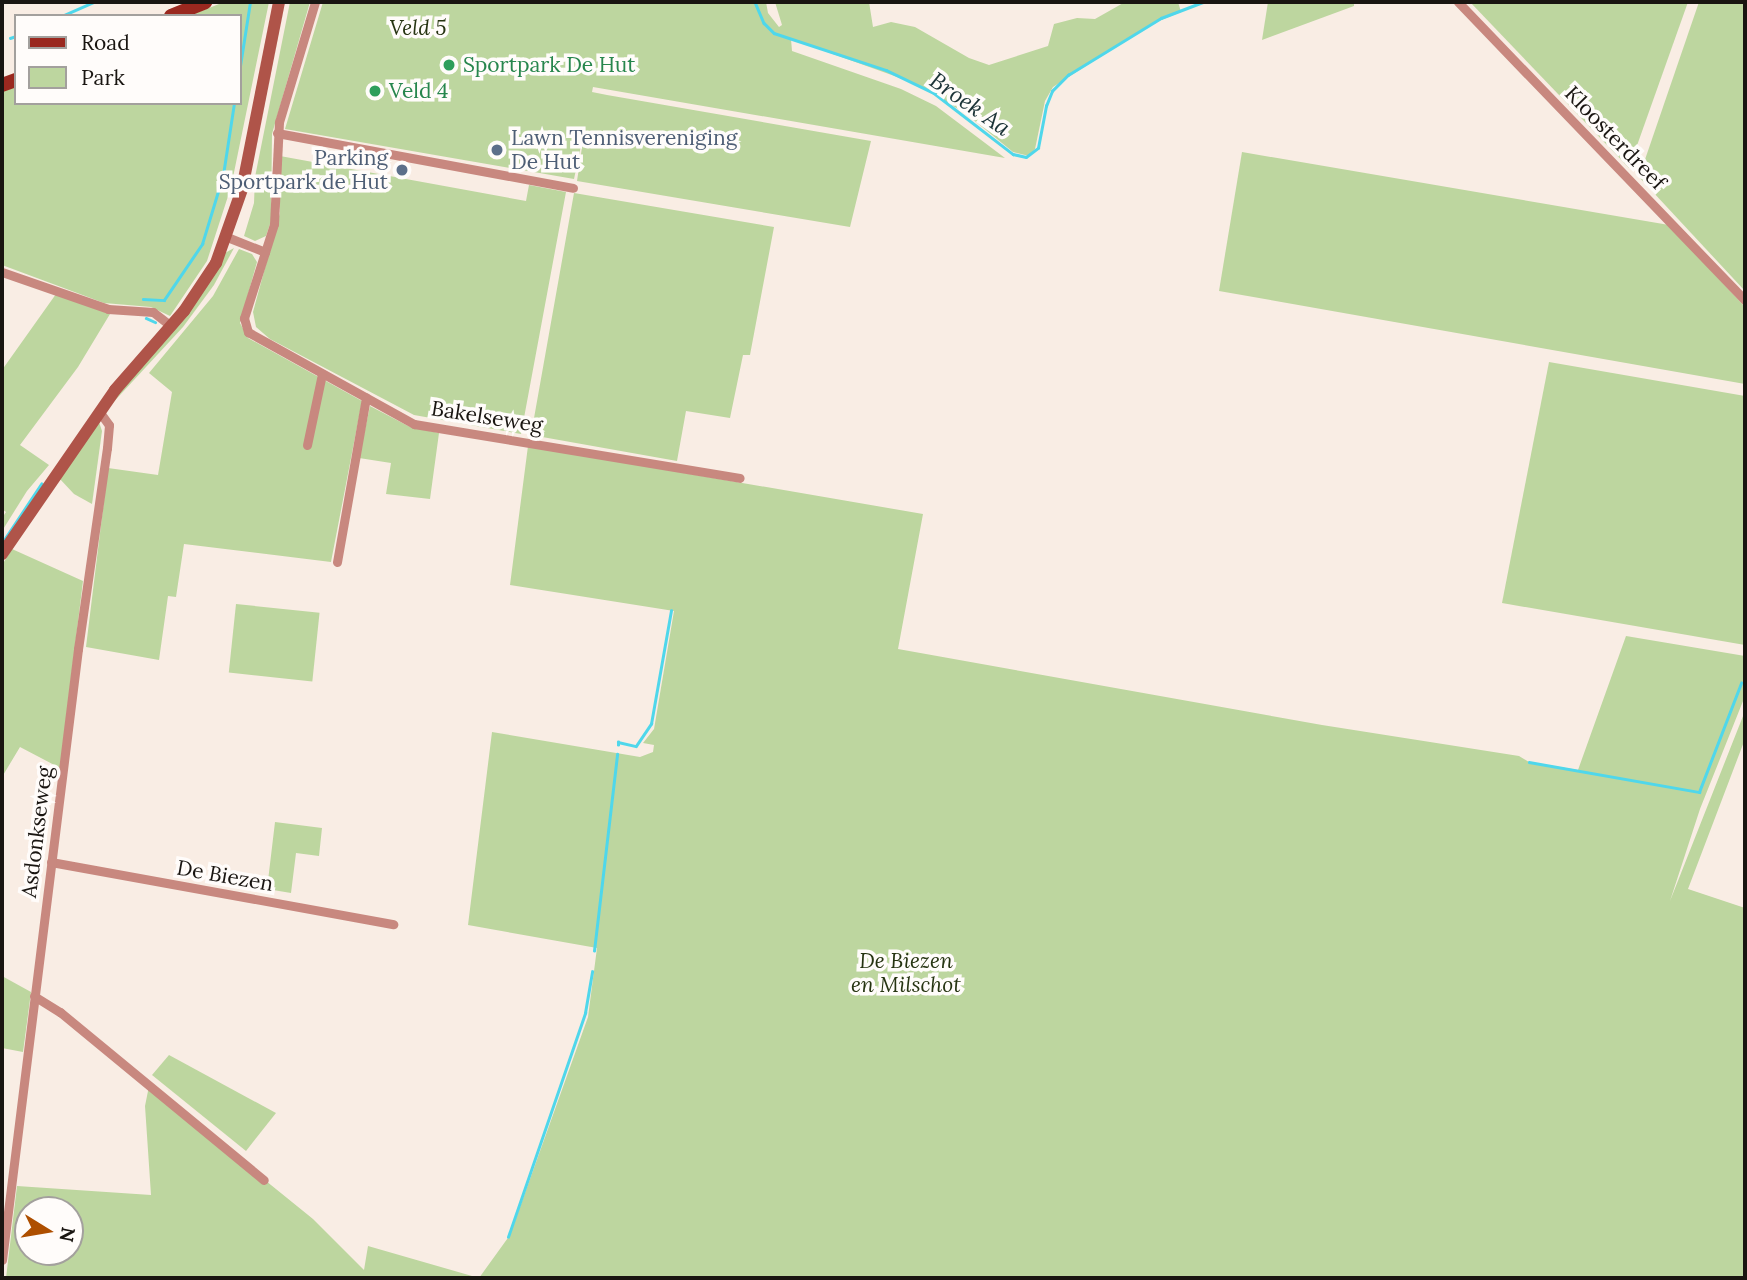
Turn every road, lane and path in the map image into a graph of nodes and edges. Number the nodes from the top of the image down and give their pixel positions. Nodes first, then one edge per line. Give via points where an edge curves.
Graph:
1 (205, 2) edge
2 (279, 2) edge
3 (315, 2) edge
4 (1458, 2) edge
5 (176, 14) edge
6 (276, 133) junction
7 (573, 188) dead end
8 (227, 237) junction
9 (265, 252) junction
10 (2, 272) edge
11 (1745, 300) edge
12 (171, 327) junction
13 (322, 373) junction
14 (366, 398) junction
15 (99, 411) junction
16 (307, 445) dead end
17 (740, 478) dead end
18 (2, 554) edge
19 (337, 562) dead end
20 (51, 862) junction
21 (393, 924) dead end
22 (34, 996) junction
23 (264, 1180) dead end
24 (2, 1260) edge

1 - 5 main road
2 - 8 street via 242,189
3 - 6 street
4 - 11 street, Kloosterdreef
6 - 7 street
6 - 9 street, Bakelseweg via 275,217
8 - 9 street
8 - 12 street via 209,275
9 - 13 street, Bakelseweg via 244,318 247,329
10 - 12 street via 108,309 153,312
12 - 15 street
13 - 14 street, Bakelseweg
13 - 16 street
14 - 17 street, Bakelseweg via 414,424
14 - 19 street
15 - 18 street
15 - 20 street, Asdonkseweg via 108,423 108,438
20 - 21 street, De Biezen
20 - 22 street, Asdonkseweg
22 - 23 street via 60,1012
22 - 24 street, Asdonkseweg

